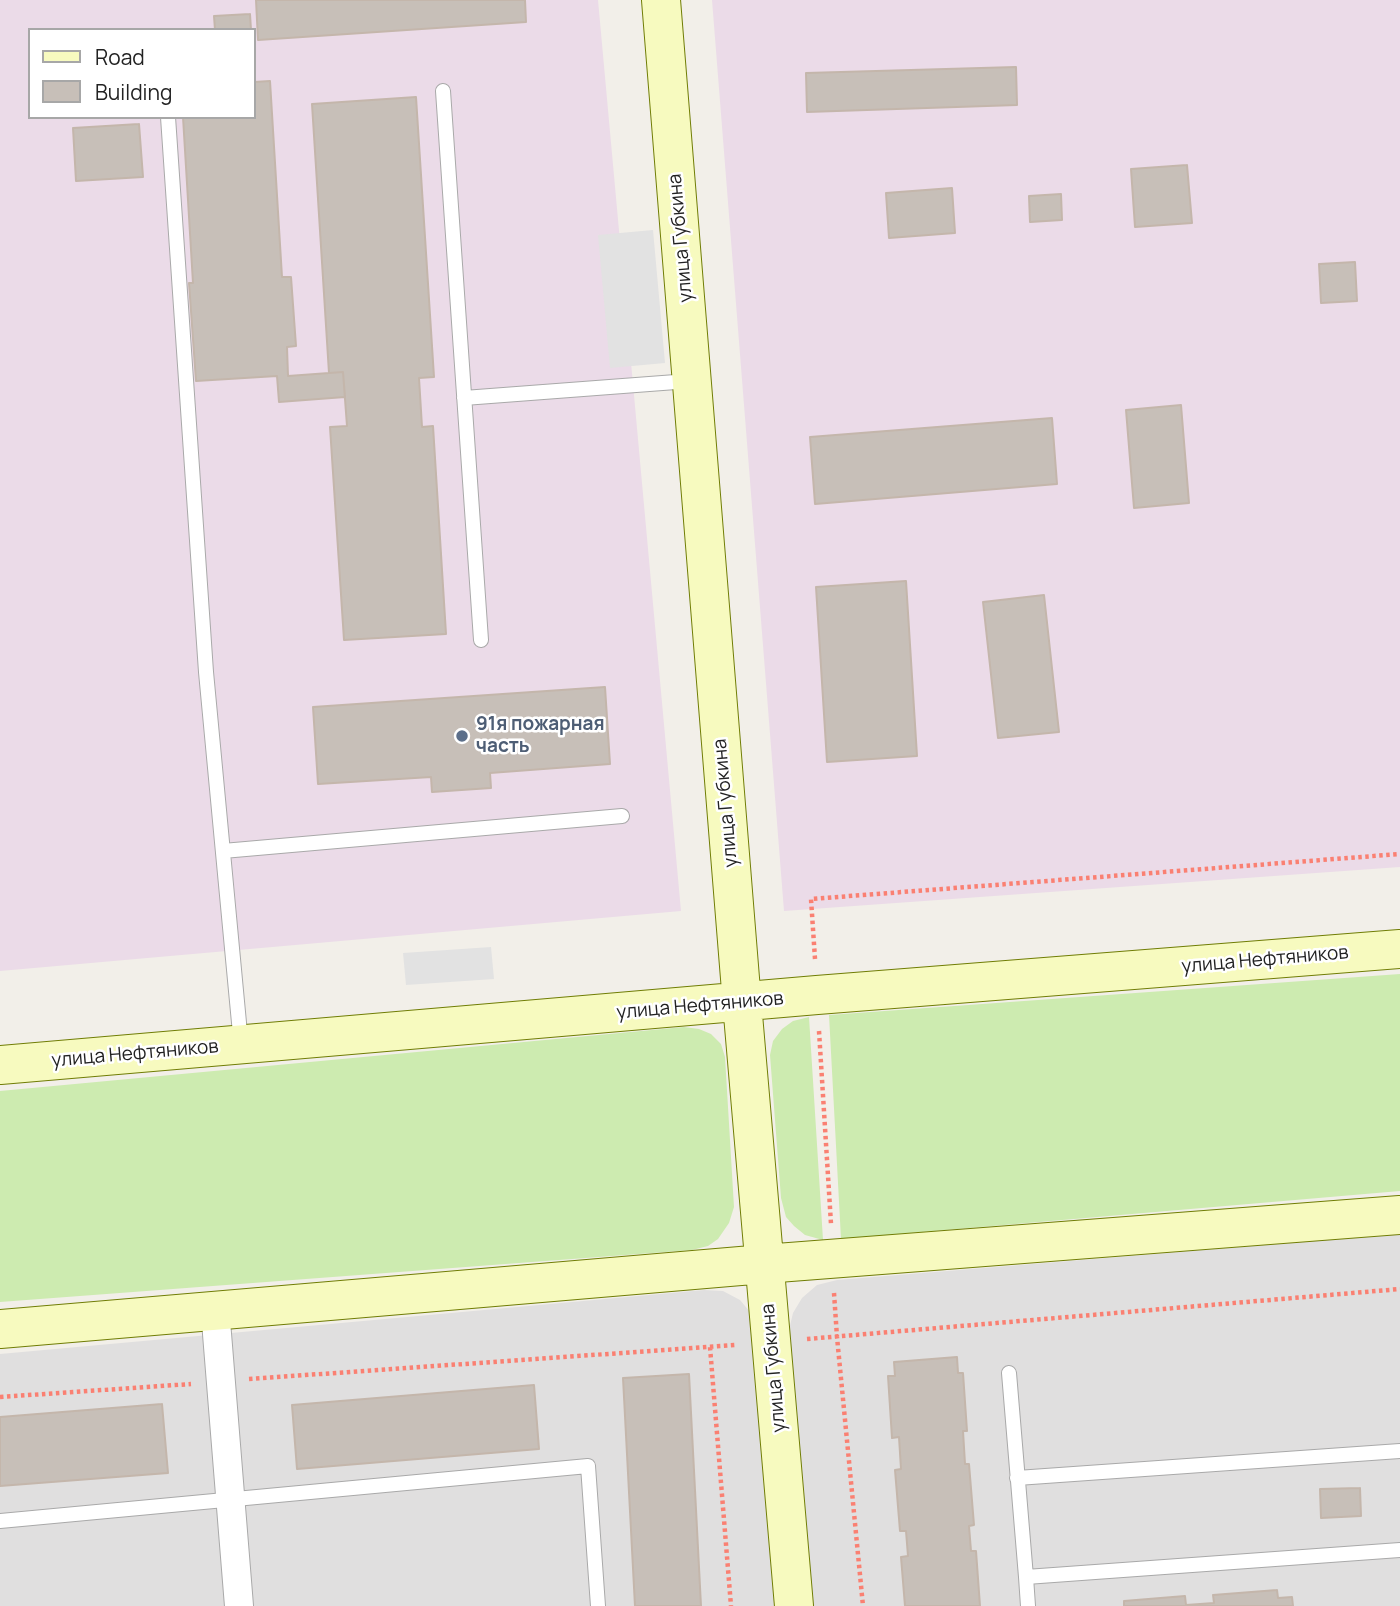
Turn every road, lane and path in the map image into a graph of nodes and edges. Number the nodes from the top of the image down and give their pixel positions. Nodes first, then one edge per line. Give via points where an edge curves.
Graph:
1 (661, 0) edge
2 (443, 91) dead end
3 (168, 119) edge
4 (692, 381) junction
5 (464, 398) junction
6 (481, 640) dead end
7 (622, 816) dead end
8 (223, 851) junction
9 (1400, 949) edge
10 (742, 1003) junction
11 (241, 1046) junction
12 (0, 1065) edge
13 (1400, 1215) edge
14 (764, 1264) junction
15 (1400, 1289) edge
16 (215, 1310) junction
17 (0, 1329) edge
18 (837, 1337) junction
19 (771, 1342) junction
20 (710, 1347) junction
21 (1009, 1373) dead end
22 (222, 1381) junction
23 (0, 1397) edge
24 (1400, 1451) edge
25 (1017, 1478) junction
26 (231, 1500) junction
27 (0, 1521) edge
28 (1400, 1549) edge
29 (1026, 1577) junction
30 (239, 1606) edge
31 (598, 1606) edge
32 (731, 1606) edge
33 (794, 1606) edge
34 (863, 1606) edge
35 (1028, 1606) edge

1 - 4 main road, улица Губкина
2 - 5 lane
3 - 8 lane via 206,672
4 - 5 lane
4 - 10 main road, улица Губкина
5 - 6 lane
7 - 8 lane
8 - 11 lane
9 - 10 main road, улица Нефтяников
10 - 11 main road, улица Нефтяников
10 - 14 main road, улица Губкина
11 - 12 main road, улица Нефтяников
13 - 14 main road
14 - 16 main road
14 - 19 main road, улица Губкина
15 - 18 path
16 - 17 main road
16 - 22 street
18 - 19 path
18 - 34 path
19 - 20 path
19 - 33 main road, улица Губкина
20 - 22 path
20 - 32 path
21 - 25 lane
22 - 23 path
22 - 26 street
24 - 25 lane
25 - 29 lane
26 - 27 lane
26 - 30 street
26 - 31 lane via 588,1466
28 - 29 lane
29 - 35 lane

